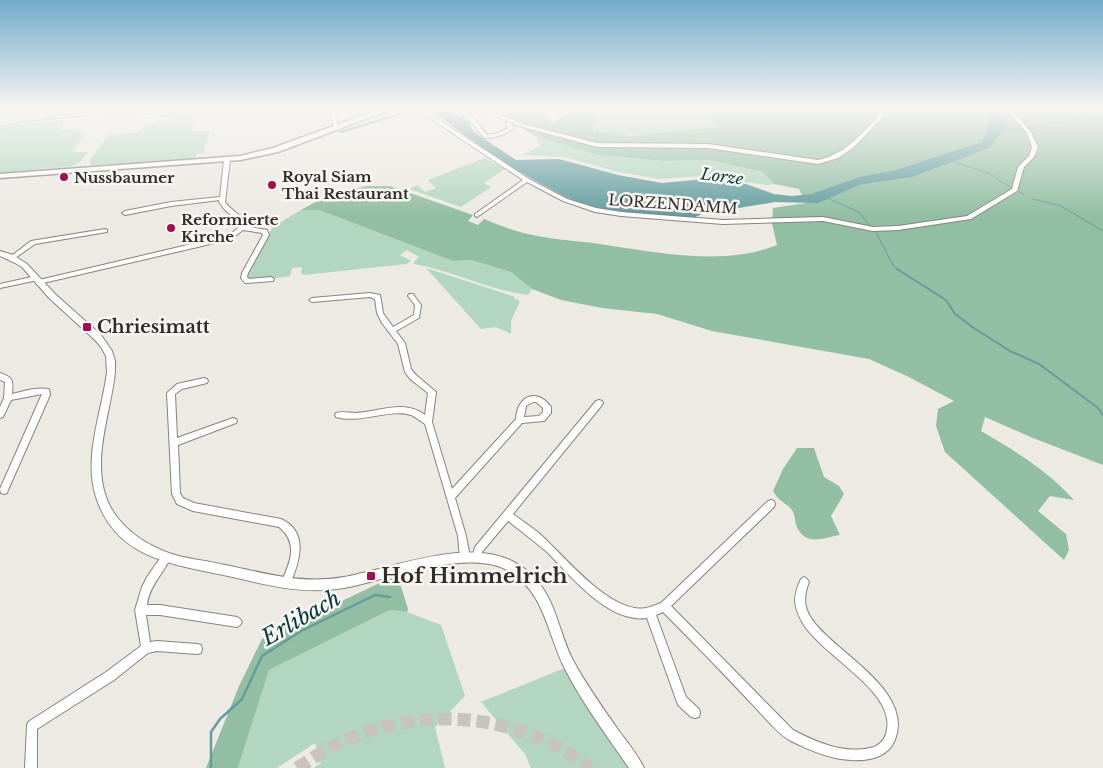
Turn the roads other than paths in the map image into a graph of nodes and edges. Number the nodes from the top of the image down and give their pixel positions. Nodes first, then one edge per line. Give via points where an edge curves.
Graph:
1 (293, 144) edge
2 (472, 144) edge
3 (593, 144) edge
4 (854, 144) edge
5 (1034, 144) edge
6 (227, 160) junction
7 (0, 176) edge
8 (527, 180) junction
9 (222, 198) junction
10 (125, 213) dead end
11 (477, 215) dead end
12 (242, 228) junction
13 (105, 231) dead end
14 (0, 254) edge
15 (13, 258) junction
16 (38, 280) junction
17 (271, 280) dead end
18 (0, 286) edge
19 (411, 296) dead end
20 (312, 300) dead end
21 (393, 330) junction
22 (0, 376) edge
23 (204, 381) dead end
24 (8, 398) junction
25 (598, 404) dead end
26 (0, 415) edge
27 (339, 415) dead end
28 (520, 420) dead end
29 (233, 421) dead end
30 (428, 422) junction
31 (174, 443) junction
32 (4, 490) dead end
33 (450, 496) junction
34 (771, 504) dead end
35 (507, 515) junction
36 (166, 557) junction
37 (465, 558) junction
38 (477, 558) junction
39 (804, 582) dead end
40 (286, 583) junction
41 (664, 606) junction
42 (140, 610) junction
43 (650, 613) junction
44 (237, 622) dead end
45 (146, 648) junction
46 (198, 650) dead end
47 (695, 713) dead end
48 (31, 768) edge
49 (636, 768) edge

1 - 6 main road
2 - 8 street, LORZENDAMM
3 - 4 street via 708,146 818,162 833,159
5 - 8 street, LORZENDAMM via 1031,157 1021,168 1015,190 969,218 873,229 808,218 723,222 621,214 565,200
6 - 7 main road
6 - 9 street
8 - 11 street
9 - 10 street
9 - 12 street via 224,206 240,219
12 - 16 street via 225,238
12 - 17 street via 265,231 266,235 244,278 247,281
13 - 15 street via 34,242
14 - 15 street
15 - 16 street
16 - 18 street
16 - 36 street via 109,352 110,375 96,468 99,490 114,520 127,535
19 - 21 street via 418,305 416,316
20 - 21 street via 370,294 378,297 380,313
21 - 30 street via 401,342 412,377 432,392
22 - 24 street via 9,381
23 - 31 street via 180,386 171,393
24 - 26 street
24 - 32 street via 46,392
25 - 35 street
27 - 30 street via 404,411 419,415
28 - 33 street
29 - 31 street
30 - 33 street
31 - 40 street via 176,494 180,501 193,507 281,523 290,528 295,546
33 - 37 street
34 - 41 street
35 - 38 street via 478,550
35 - 43 street via 541,540 603,598 624,610
36 - 40 street
36 - 42 street via 151,577
37 - 38 street
37 - 40 street via 330,585
38 - 49 street via 494,559 509,565 538,590 569,665
39 - 41 street via 799,607 808,623 886,700 893,729 888,744 879,752 831,752 790,734
41 - 43 street
42 - 44 street
42 - 45 street
43 - 47 street via 682,701
45 - 46 street
45 - 48 street via 110,676 32,726

